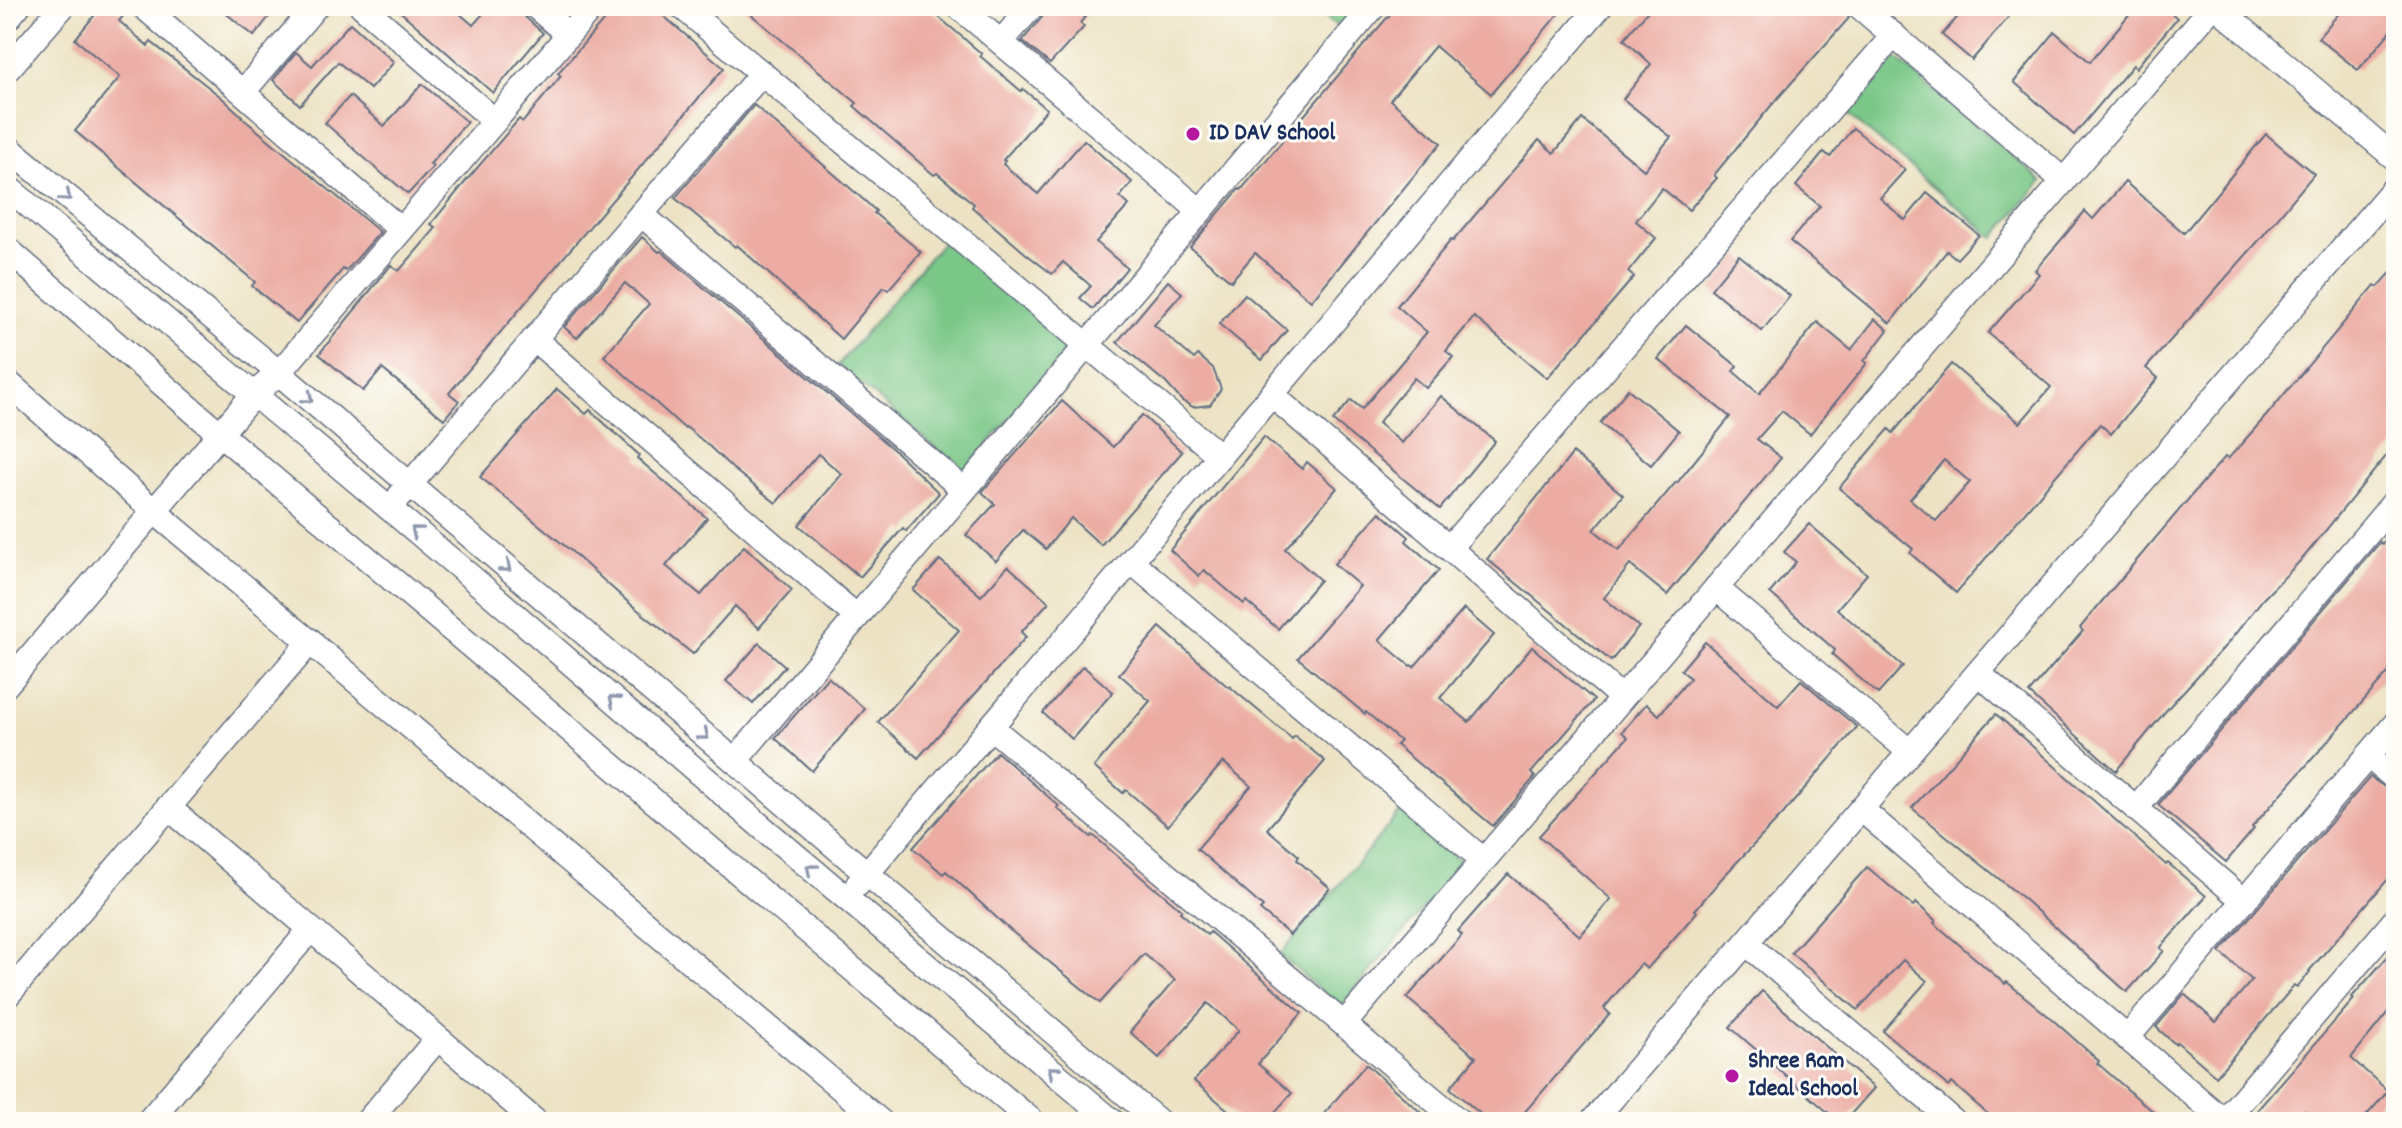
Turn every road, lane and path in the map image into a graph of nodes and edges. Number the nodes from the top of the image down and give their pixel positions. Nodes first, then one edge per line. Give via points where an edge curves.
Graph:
1 (18, 6) edge
2 (63, 6) edge
3 (143, 6) edge
4 (316, 6) edge
5 (362, 6) edge
6 (535, 6) edge
7 (593, 6) edge
8 (681, 6) edge
9 (958, 6) edge
10 (1032, 6) edge
11 (1374, 6) edge
12 (1600, 6) edge
13 (1859, 6) edge
14 (2214, 6) edge
15 (6, 20) edge
16 (568, 34) junction
17 (1894, 35) junction
18 (1001, 42) junction
19 (6, 71) edge
20 (762, 73) junction
21 (243, 92) junction
22 (495, 121) junction
23 (6, 146) edge
24 (2396, 159) edge
25 (2064, 181) junction
26 (6, 186) edge
27 (2396, 186) edge
28 (1200, 211) junction
29 (641, 214) junction
30 (401, 230) junction
31 (6, 248) edge
32 (534, 339) junction
33 (1087, 345) junction
34 (279, 373) junction
35 (6, 381) edge
36 (253, 395) junction
37 (1272, 395) junction
38 (220, 433) junction
39 (1220, 456) junction
40 (410, 484) junction
41 (964, 490) junction
42 (2396, 500) edge
43 (389, 508) junction
44 (154, 511) junction
45 (1449, 548) junction
46 (1131, 561) junction
47 (1716, 588) junction
48 (857, 617) junction
49 (311, 641) junction
50 (1978, 673) junction
51 (9, 676) edge
52 (1622, 698) junction
53 (2396, 723) edge
54 (991, 727) junction
55 (1910, 752) junction
56 (2368, 756) junction
57 (735, 761) junction
58 (2396, 779) edge
59 (168, 807) junction
60 (2136, 808) junction
61 (1861, 809) junction
62 (1483, 860) junction
63 (867, 874) junction
64 (846, 898) junction
65 (2244, 901) junction
66 (2396, 919) edge
67 (310, 930) junction
68 (1746, 943) junction
69 (6, 997) edge
70 (1344, 1024) junction
71 (2127, 1038) junction
72 (437, 1039) junction
73 (2224, 1121) edge
74 (148, 1122) edge
75 (367, 1122) edge
76 (536, 1122) edge
77 (881, 1122) edge
78 (1033, 1122) edge
79 (1113, 1122) edge
80 (1159, 1122) edge
81 (1460, 1122) edge
82 (1592, 1122) edge
83 (1954, 1122) edge

1 - 15 street
2 - 19 street
3 - 21 street
4 - 21 street
5 - 22 street
6 - 16 street
7 - 16 street
8 - 20 street
9 - 18 street
10 - 18 street
11 - 28 street
12 - 37 street
13 - 17 street
14 - 24 street
14 - 25 street
16 - 22 street
17 - 25 street
17 - 45 street
18 - 28 street
20 - 29 street
20 - 33 street
21 - 30 street
22 - 30 street
23 -> 34 street
25 - 47 street
26 - 36 street
27 - 50 street
28 - 33 street
29 - 32 street
29 - 41 street
30 - 34 street
31 - 38 street
32 - 40 street
32 - 48 street
33 - 39 street
33 - 41 street
34 - 36 street
34 -> 40 street
35 - 44 street
36 - 38 street
36 - 43 street
37 - 39 street
37 - 45 street
38 - 44 street
38 - 78 street
39 - 46 street
40 - 43 street
40 -> 57 street
41 - 48 street
42 - 60 street
64 -> 43 street
44 - 49 street
44 - 51 street
45 - 52 street
46 - 54 street
46 - 62 street
47 - 52 street
47 - 55 street
48 - 57 street
49 - 59 street
49 - 77 street
50 - 55 street
50 - 60 street
52 - 62 street
53 - 56 street
54 - 63 street
54 - 70 street
55 - 61 street
56 - 58 street
56 - 65 street
57 - 63 street
59 - 67 street
59 - 69 street
60 - 65 street
61 - 68 street
61 - 71 street
62 - 70 street
63 - 64 street
63 - 80 street
79 -> 64 street
65 - 71 street
66 - 73 street
67 - 72 street
67 - 74 street
68 - 82 street
68 - 83 street
70 - 81 street
71 - 73 street
72 - 75 street
72 - 76 street

